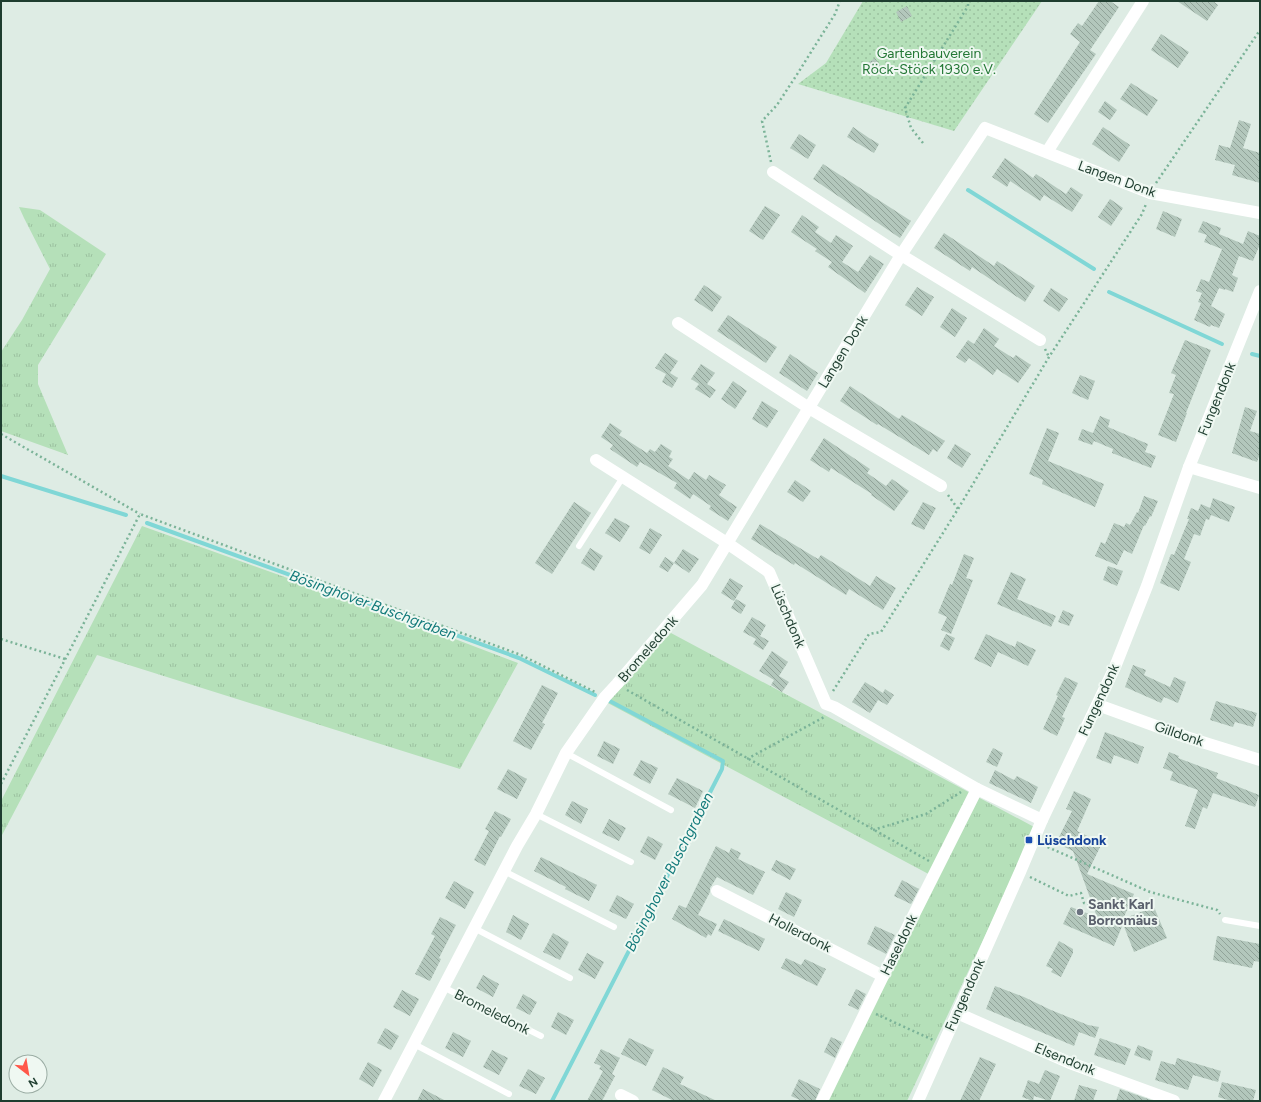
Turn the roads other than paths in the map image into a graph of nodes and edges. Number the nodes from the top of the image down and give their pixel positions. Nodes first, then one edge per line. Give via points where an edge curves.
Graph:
1 (1144, 1) edge
2 (1047, 152) junction
3 (773, 172) road end
4 (1260, 213) edge
5 (901, 255) junction
6 (1260, 291) edge
7 (678, 323) dead end
8 (1040, 340) dead end
9 (809, 408) junction
10 (596, 460) dead end
11 (1189, 467) junction
12 (624, 477) junction
13 (942, 486) road end
14 (1260, 488) edge
15 (727, 543) junction
16 (579, 546) dead end
17 (1098, 705) junction
18 (566, 753) junction
19 (1260, 760) edge
20 (974, 787) junction
21 (671, 810) dead end
22 (536, 814) junction
23 (1042, 820) junction
24 (631, 862) dead end
25 (504, 871) junction
26 (717, 891) dead end
27 (1225, 920) road end
28 (1260, 926) edge
29 (614, 927) dead end
30 (474, 928) junction
31 (883, 976) junction
32 (570, 978) dead end
33 (444, 987) junction
34 (957, 1013) junction
35 (541, 1036) dead end
36 (414, 1044) junction
37 (509, 1094) dead end
38 (621, 1095) dead end
39 (384, 1101) edge
40 (633, 1101) edge
41 (822, 1101) edge
42 (918, 1101) edge
43 (1174, 1101) edge

1 - 2 street
2 - 4 street, Langen Donk via 1150,193
2 - 5 street, Langen Donk via 985,128
3 - 5 street
5 - 8 street
5 - 9 street, Langen Donk
6 - 11 street, Fungendonk
7 - 9 street
9 - 13 street
9 - 15 street, Langen Donk
10 - 12 street, Lüschdonk
11 - 14 street
11 - 17 street, Fungendonk via 1147,586
12 - 15 street, Lüschdonk
12 - 16 lane
15 - 18 street, Bromeledonk via 702,585 605,697
15 - 20 street, Lüschdonk via 769,572 826,704
17 - 19 street, Gilldonk via 1186,737
17 - 23 street, Fungendonk
18 - 21 lane
18 - 22 street, Bromeledonk
20 - 23 street
20 - 31 street, Haseldonk
22 - 24 lane
22 - 25 street, Bromeledonk
23 - 34 street, Fungendonk
25 - 29 lane
25 - 30 street, Bromeledonk
26 - 31 street, Hollerdonk
27 - 28 lane
30 - 32 lane
30 - 33 street, Bromeledonk
31 - 41 street, Haseldonk
33 - 35 lane, Bromeledonk
33 - 36 street, Bromeledonk
34 - 42 street, Fungendonk
34 - 43 street, Elsendonk via 1070,1062
36 - 37 lane
36 - 39 street, Bromeledonk
38 - 40 street

